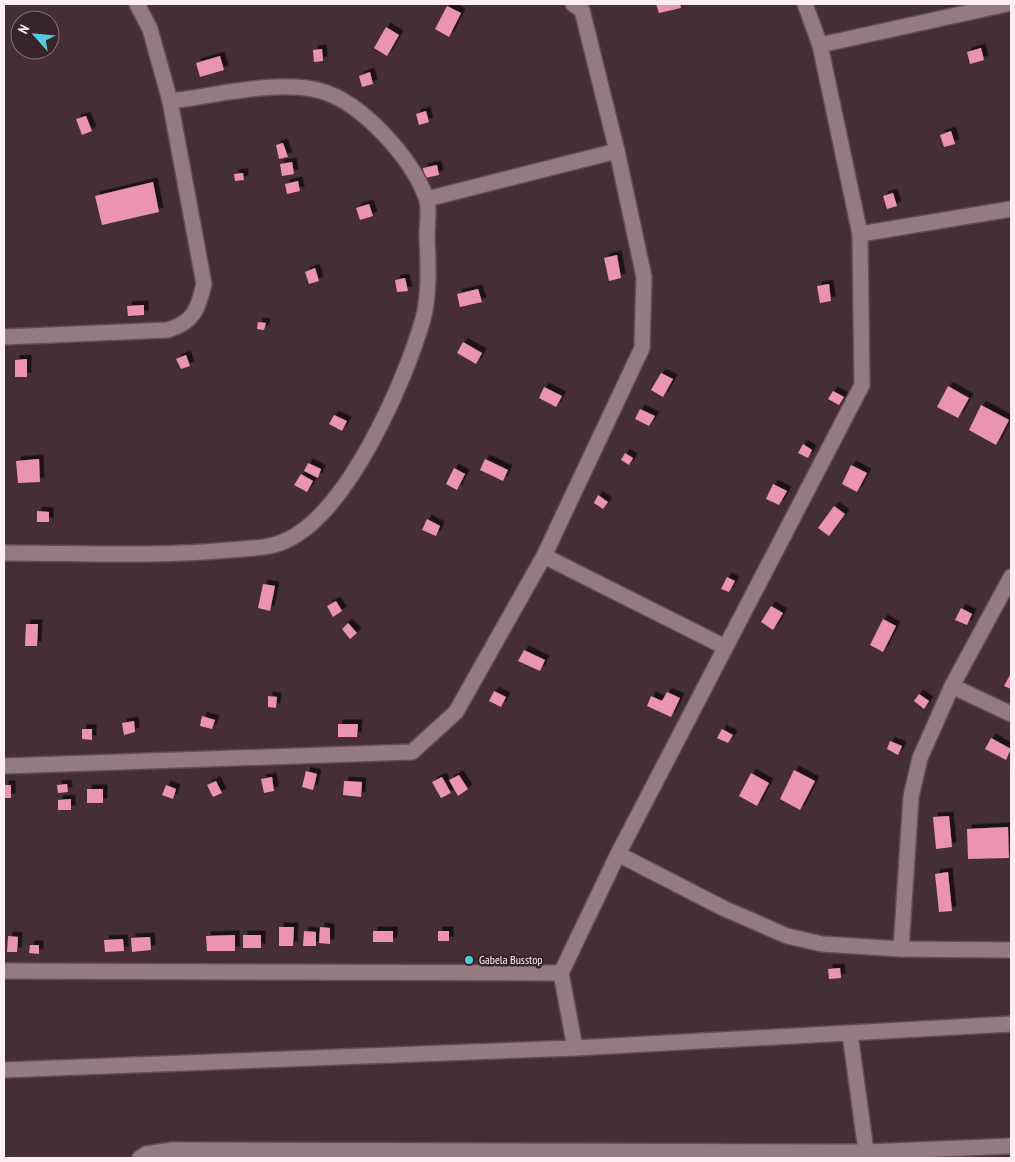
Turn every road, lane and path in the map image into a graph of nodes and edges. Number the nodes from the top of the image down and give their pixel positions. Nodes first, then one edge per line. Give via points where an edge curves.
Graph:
1 (137, 4) edge
2 (573, 4) edge
3 (805, 4) edge
4 (1007, 4) edge
5 (820, 45) junction
6 (170, 101) junction
7 (617, 151) junction
8 (427, 199) junction
9 (1011, 209) edge
10 (860, 234) junction
11 (4, 337) edge
12 (4, 553) edge
13 (544, 556) junction
14 (1011, 578) edge
15 (725, 648) junction
16 (952, 686) junction
17 (1011, 714) edge
18 (4, 766) edge
19 (618, 854) junction
20 (901, 949) junction
21 (1011, 950) edge
22 (4, 971) edge
23 (561, 973) junction
24 (1011, 1024) edge
25 (850, 1034) junction
26 (575, 1048) junction
27 (4, 1070) edge
28 (1011, 1146) edge
29 (867, 1155) edge
30 (140, 1158) edge

1 - 6 street via 150,29
2 - 7 street via 582,10
3 - 5 street
4 - 5 street
5 - 10 street
6 - 8 street via 286,86 322,91 349,105 378,128 403,157
6 - 11 street via 204,284 193,316 184,325 168,330
7 - 8 street
7 - 13 street via 644,277 642,348
8 - 12 street via 428,271 424,317 378,428 337,496 312,523 289,540 269,546 160,553
9 - 10 street
10 - 15 street via 862,385
13 - 15 street
13 - 18 street via 456,712 412,752
14 - 16 street
15 - 19 street
16 - 17 street
16 - 20 street via 920,758 915,777
19 - 20 street via 787,936 822,944
19 - 23 street
20 - 21 street
22 - 23 street
23 - 26 street
24 - 25 street
25 - 26 street
25 - 29 street
26 - 27 street
28 - 29 street
29 - 30 street via 172,1150

